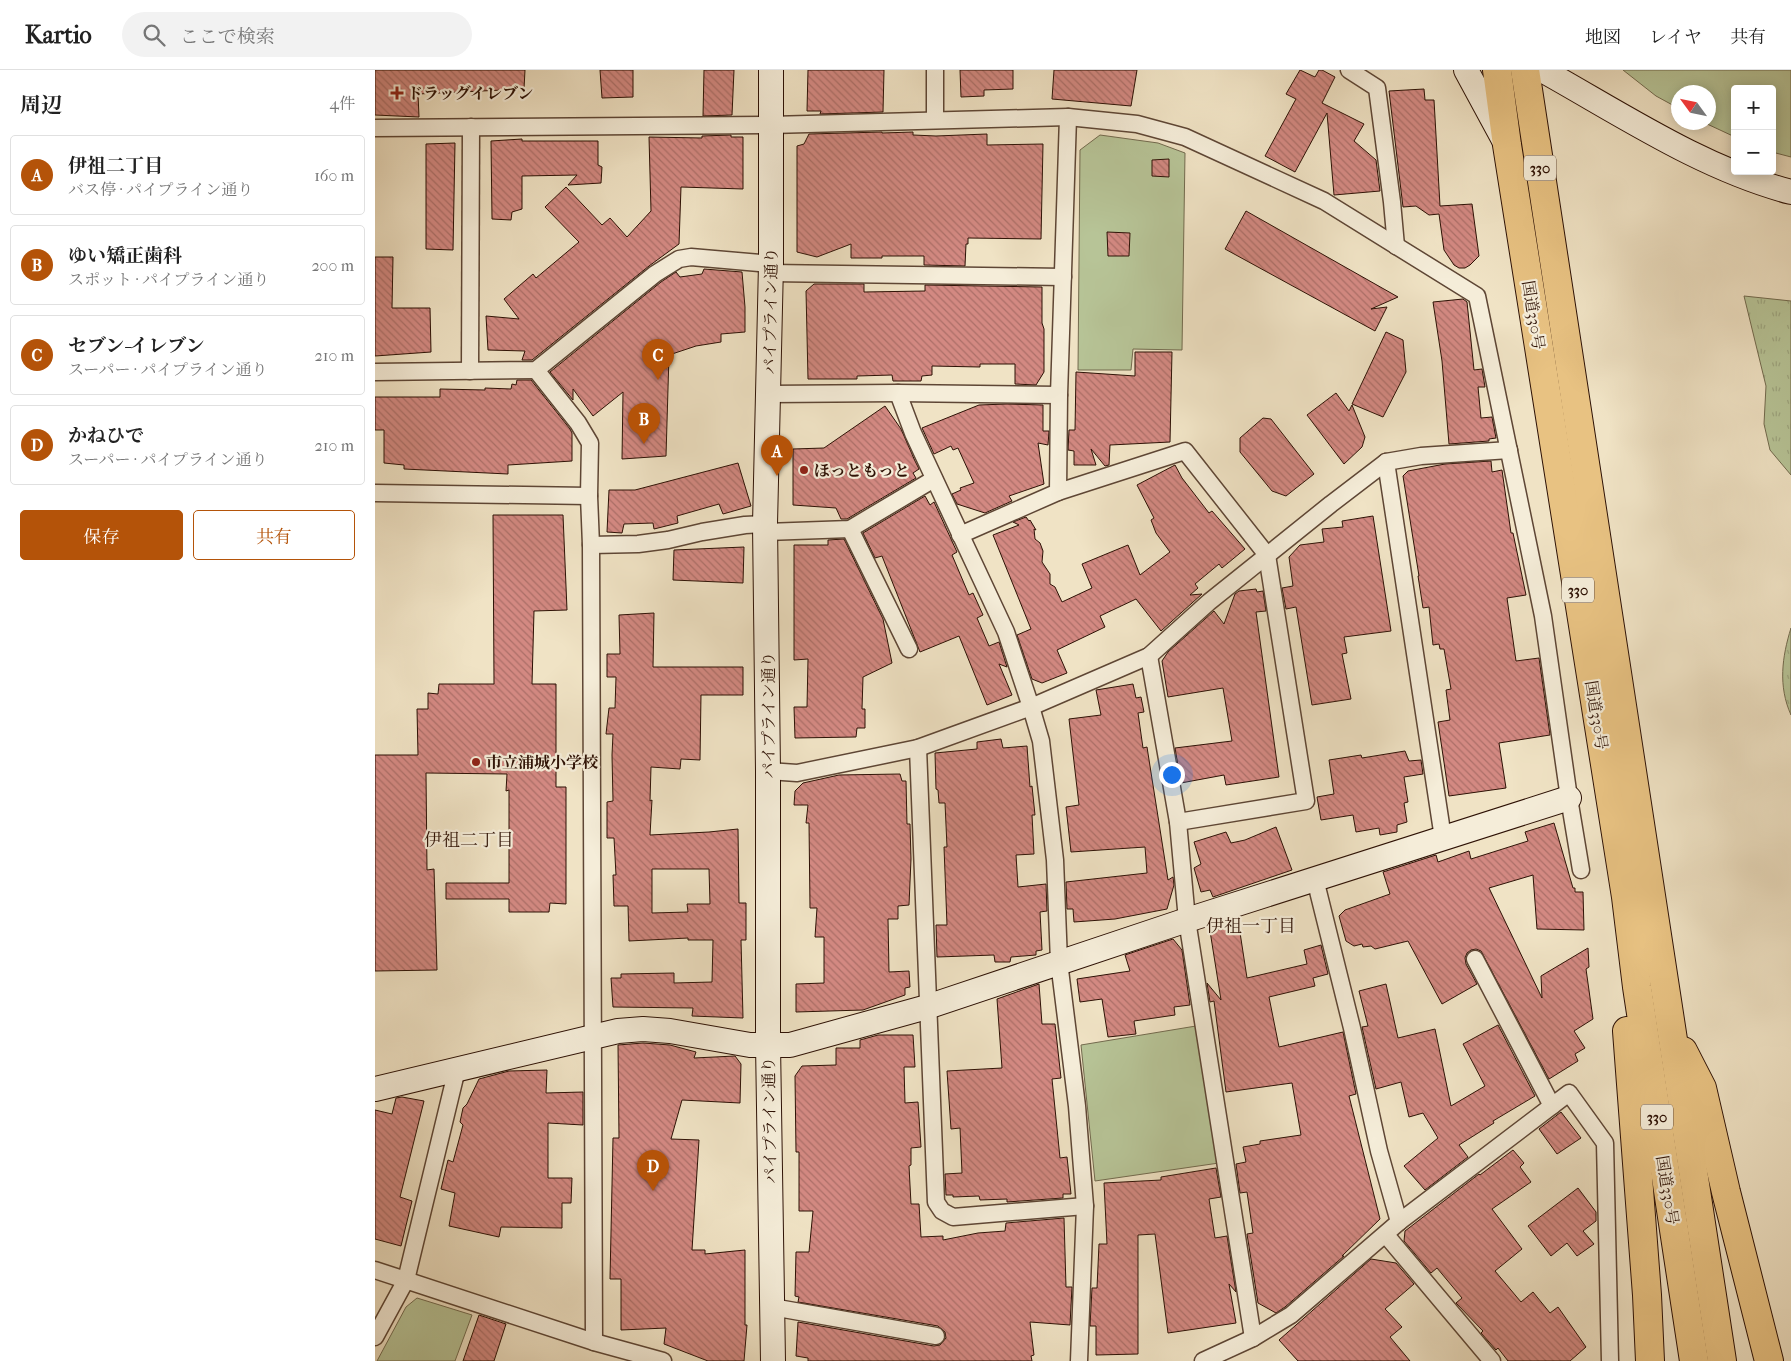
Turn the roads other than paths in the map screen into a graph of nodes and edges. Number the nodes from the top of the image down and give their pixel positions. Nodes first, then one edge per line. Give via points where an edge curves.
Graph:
1 (771, 70) edge
2 (935, 70) edge
3 (1349, 70) edge
4 (1466, 70) edge
5 (1497, 70) edge
6 (1525, 70) edge
7 (1542, 70) edge
8 (1068, 117) junction
9 (935, 120) junction
10 (771, 125) junction
11 (471, 127) junction
12 (375, 128) edge
13 (1507, 145) junction
14 (1791, 192) edge
15 (1396, 246) junction
16 (771, 268) junction
17 (1063, 277) junction
18 (536, 370) junction
19 (470, 371) junction
20 (375, 372) edge
21 (898, 393) junction
22 (769, 394) junction
23 (1059, 396) junction
24 (1509, 450) junction
25 (1387, 462) junction
26 (934, 479) junction
27 (1058, 492) junction
28 (375, 493) edge
29 (589, 496) junction
30 (766, 528) junction
31 (850, 529) junction
32 (960, 534) junction
33 (591, 545) junction
34 (1267, 555) junction
35 (909, 649) dead end
36 (1149, 656) junction
37 (1031, 707) junction
38 (918, 748) junction
39 (768, 772) junction
40 (1569, 798) junction
41 (1178, 822) junction
42 (1443, 838) junction
43 (1581, 870) dead end
44 (1315, 879) junction
45 (1187, 920) junction
46 (1475, 960) dead end
47 (1059, 962) junction
48 (1637, 987) junction
49 (927, 1007) junction
50 (1672, 1030) junction
51 (593, 1037) junction
52 (768, 1044) junction
53 (457, 1069) junction
54 (375, 1089) edge
55 (1552, 1106) junction
56 (1085, 1206) junction
57 (1399, 1222) junction
58 (1386, 1236) junction
59 (375, 1270) edge
60 (407, 1280) junction
61 (772, 1307) junction
62 (936, 1336) dead end
63 (375, 1337) edge
64 (1253, 1338) junction
65 (594, 1342) junction
66 (663, 1361) edge
67 (773, 1361) edge
68 (1079, 1361) edge
69 (1205, 1361) edge
70 (1492, 1361) edge
71 (1610, 1361) edge
72 (1650, 1361) edge
73 (1695, 1361) edge
74 (1722, 1361) edge
75 (1769, 1361) edge

1 - 10 street, パイプライン通り
2 - 9 street
3 - 15 street via 1377,88
4 - 13 street
5 - 13 highway, 国道330号 / 330
6 - 50 highway, 国道330号 / 330
7 - 14 street via 1692,153
8 - 9 street
8 - 15 street via 1137,124 1185,137 1324,201
8 - 17 street
9 - 10 street
10 - 11 street
10 - 16 street, パイプライン通り
11 - 12 street
11 - 19 street
13 - 48 highway, 国道330号 / 330
15 - 24 street via 1477,296
16 - 17 street
16 - 18 street via 691,257 679,260 655,274
16 - 22 street, パイプライン通り
17 - 23 street
18 - 19 street
18 - 29 street via 578,422 590,443
19 - 20 street
21 - 22 street
21 - 23 street
21 - 26 street
22 - 30 street, パイプライン通り
23 - 27 street
24 - 25 street via 1421,456
24 - 40 street via 1543,616
25 - 34 street
25 - 42 street
26 - 31 street
26 - 32 street
27 - 32 street
27 - 34 street via 1185,451
28 - 29 street
29 - 33 street
30 - 31 street
30 - 33 street via 745,525 669,540
30 - 39 street, パイプライン通り
31 - 35 street
32 - 37 street via 1005,632
33 - 51 street
34 - 36 street
34 - 41 street via 1307,801
36 - 37 street
36 - 41 street
37 - 38 street
37 - 47 street via 1041,741 1055,860
38 - 39 street via 797,773
38 - 49 street
39 - 52 street, パイプライン通り
40 - 42 street
40 - 43 street
41 - 45 street
42 - 44 street
44 - 45 street
44 - 57 street via 1379,1151
45 - 47 street
45 - 64 street
46 - 55 street
47 - 49 street
47 - 56 street via 1077,1106
48 - 72 highway via 1629,1010 1627,1032
48 - 73 highway, 国道330号 / 330
49 - 52 street via 791,1044
49 - 56 street via 936,1202 942,1211 953,1217
50 - 74 highway, 国道330号 / 330
50 - 75 highway via 1702,1088
51 - 52 street via 643,1029 750,1045
51 - 53 street
51 - 65 street
52 - 61 street, パイプライン通り
53 - 54 street
53 - 60 street
55 - 57 street
55 - 71 street via 1569,1093 1605,1143
56 - 68 street
57 - 58 street
58 - 64 street via 1291,1315
58 - 70 street
59 - 60 street
60 - 63 street
60 - 65 street
61 - 62 street
61 - 67 street, パイプライン通り
64 - 69 street
65 - 66 street

